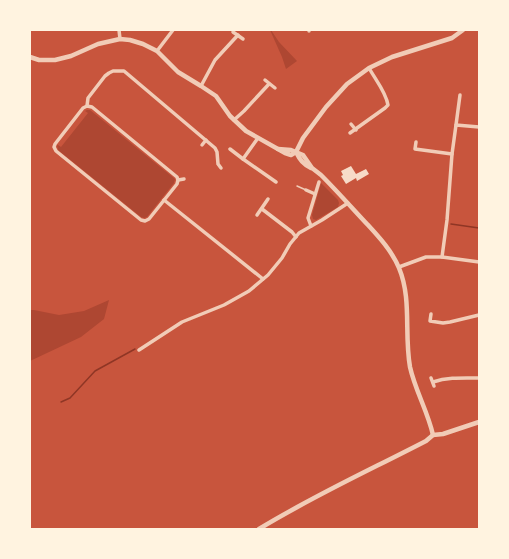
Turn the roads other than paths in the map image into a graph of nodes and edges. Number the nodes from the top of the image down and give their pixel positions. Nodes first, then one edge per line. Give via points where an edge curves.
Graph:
1 (119, 30) edge
2 (173, 30) edge
3 (463, 30) edge
4 (233, 32) dead end
5 (238, 36) junction
6 (243, 38) dead end
7 (120, 39) junction
8 (157, 51) junction
9 (30, 57) edge
10 (369, 68) junction
11 (265, 80) dead end
12 (269, 84) junction
13 (201, 86) junction
14 (275, 88) dead end
15 (460, 95) dead end
16 (87, 106) junction
17 (234, 120) junction
18 (351, 124) dead end
19 (456, 125) junction
20 (479, 127) edge
21 (356, 130) junction
22 (350, 133) dead end
23 (258, 138) junction
24 (206, 140) junction
25 (416, 142) dead end
26 (202, 145) dead end
27 (49, 147) dead end
28 (54, 147) junction
29 (230, 149) dead end
30 (296, 152) junction
31 (452, 154) junction
32 (243, 159) junction
33 (221, 168) dead end
34 (184, 179) dead end
35 (178, 180) junction
36 (276, 182) dead end
37 (319, 182) dead end
38 (297, 186) dead end
39 (306, 190) joint
40 (316, 194) junction
41 (268, 199) dead end
42 (164, 200) junction
43 (348, 203) junction
44 (262, 209) junction
45 (257, 215) dead end
46 (145, 221) junction
47 (311, 226) junction
48 (146, 227) dead end
49 (296, 236) junction
50 (442, 257) junction
51 (479, 262) edge
52 (399, 267) junction
53 (263, 279) junction
54 (431, 314) dead end
55 (479, 315) edge
56 (139, 350) dead end
57 (479, 378) edge
58 (434, 386) dead end
59 (479, 422) edge
60 (433, 435) junction
61 (259, 529) edge

1 - 7 street
2 - 8 street
3 - 10 street via 452,38 392,57
4 - 5 street
5 - 6 street
5 - 13 street via 215,60
7 - 8 street via 143,44
7 - 9 street via 98,44 55,60
8 - 13 street via 178,72
10 - 21 street via 388,105
10 - 30 street via 347,84 326,107
11 - 12 street
12 - 14 street
12 - 17 street
13 - 17 street via 216,96
15 - 19 street
16 - 24 street via 88,98 105,76 109,73 124,72
16 - 28 street
16 - 35 street via 92,107
17 - 23 street
18 - 21 street
19 - 20 street
19 - 31 street
21 - 22 street
23 - 30 street via 278,149
23 - 32 street
24 - 26 street
24 - 33 street via 215,148
25 - 31 street via 415,149
27 - 28 street
28 - 46 street
29 - 32 street
30 - 43 street via 304,165 321,175
31 - 50 street
32 - 36 street
34 - 35 street
35 - 42 street
37 - 40 street
38 - 39 lane
39 - 40 street
40 - 47 street via 308,218
41 - 44 street
42 - 46 street
42 - 53 street
43 - 47 street
43 - 52 street via 391,252
44 - 45 street
44 - 49 street
46 - 48 street
47 - 49 street
49 - 53 street via 282,258
50 - 51 street
50 - 52 street via 426,257
52 - 60 street via 406,297 407,344 411,367
53 - 56 street via 249,291 224,305 182,322
54 - 55 street via 430,321 443,323
57 - 58 street via 432,380
59 - 60 street
60 - 61 street

